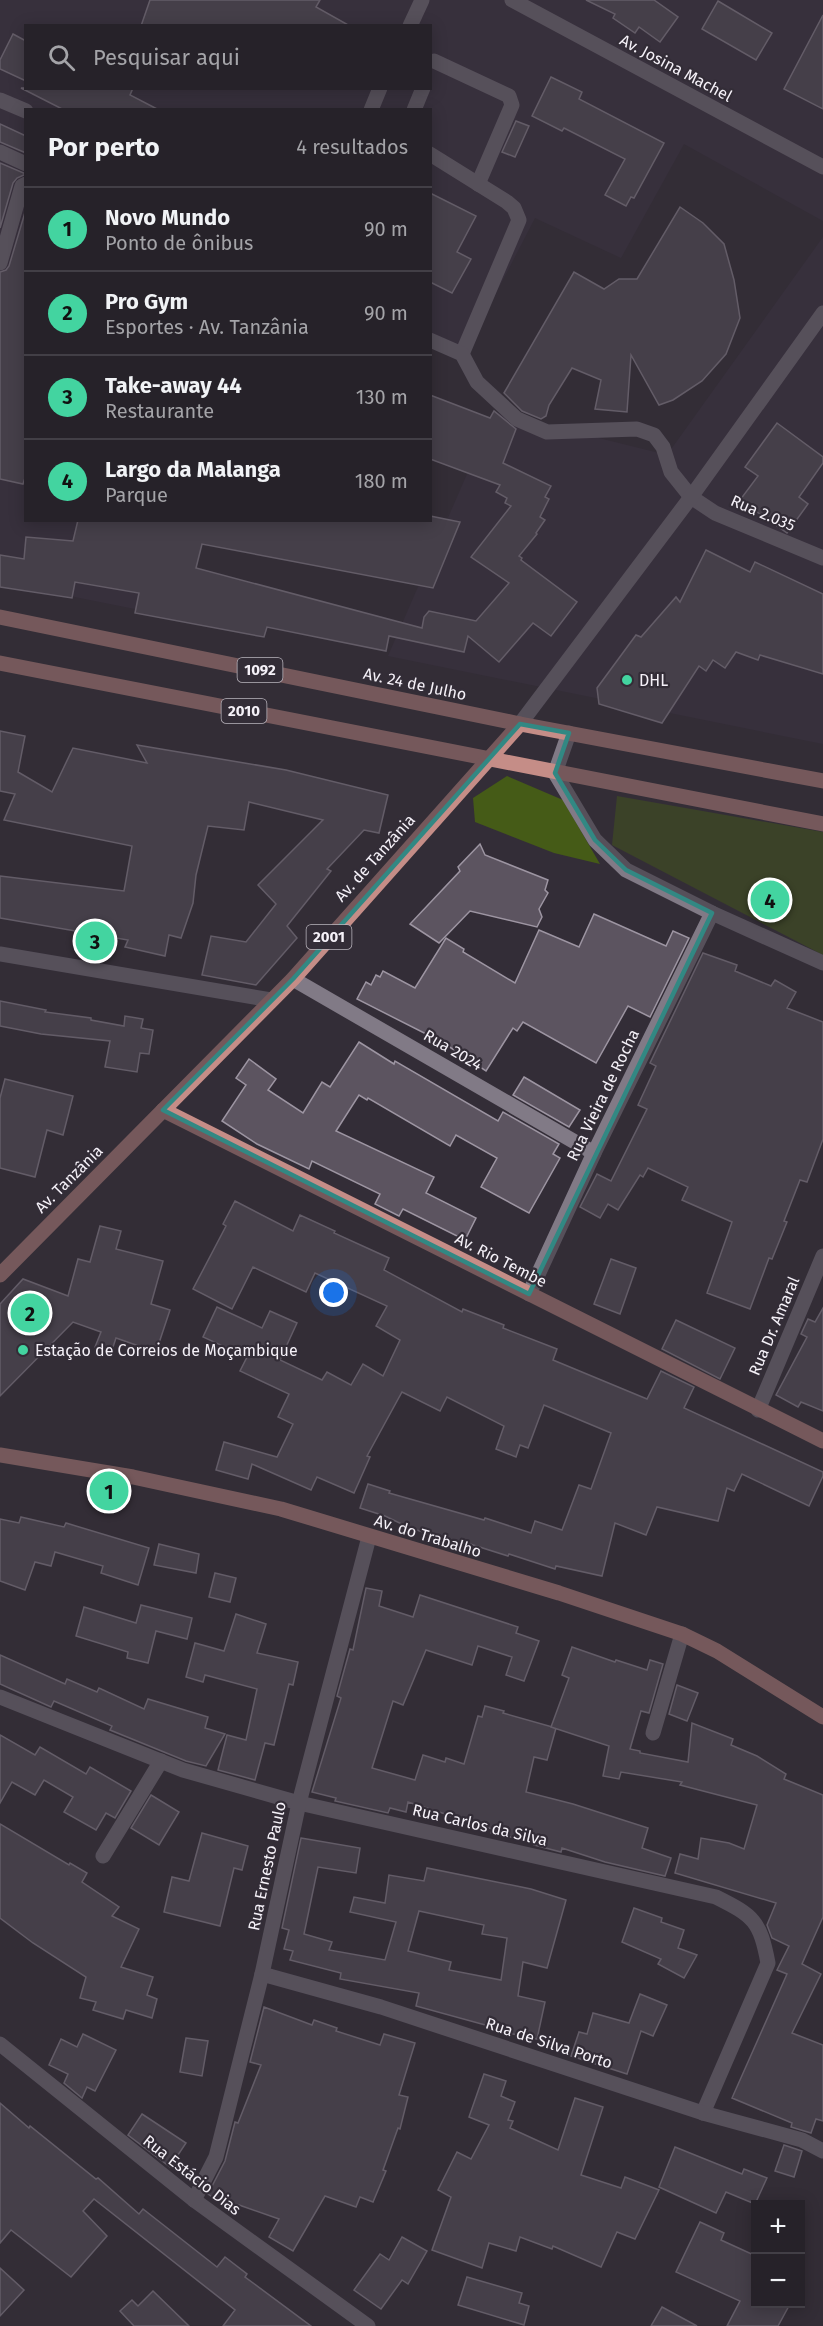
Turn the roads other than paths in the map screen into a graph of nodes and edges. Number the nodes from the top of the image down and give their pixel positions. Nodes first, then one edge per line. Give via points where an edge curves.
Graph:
1 (422, 0) edge
2 (512, 0) edge
3 (411, 24) edge
4 (434, 61) edge
5 (379, 90) edge
6 (422, 90) edge
7 (0, 99) edge
8 (372, 108) edge
9 (415, 108) edge
10 (24, 110) edge
11 (0, 152) edge
12 (432, 155) edge
13 (24, 163) edge
14 (823, 167) edge
15 (478, 184) junction
16 (24, 185) edge
17 (0, 263) edge
18 (823, 313) edge
19 (432, 341) edge
20 (462, 354) junction
21 (691, 497) junction
22 (823, 558) edge
23 (0, 617) edge
24 (0, 663) edge
25 (520, 724) junction
26 (568, 733) junction
27 (488, 759) junction
28 (555, 773) junction
29 (823, 781) edge
30 (823, 824) edge
31 (712, 913) junction
32 (0, 954) edge
33 (823, 963) edge
34 (293, 978) junction
35 (271, 1000) junction
36 (163, 1110) junction
37 (594, 1153) junction
38 (823, 1256) edge
39 (0, 1275) edge
40 (529, 1294) junction
41 (758, 1410) junction
42 (823, 1441) edge
43 (0, 1455) edge
44 (369, 1537) junction
45 (682, 1634) junction
46 (0, 1697) edge
47 (823, 1717) edge
48 (653, 1733) dead end
49 (161, 1761) junction
50 (299, 1803) junction
51 (103, 1856) dead end
52 (262, 1974) junction
53 (1, 2047) edge
54 (703, 2113) junction
55 (823, 2151) edge
56 (194, 2200) junction
57 (368, 2326) edge

1 - 3 street
2 - 14 street, Av. Josina Machel
4 - 15 street via 509,96 512,105
5 - 8 street
6 - 9 street
7 - 10 street
11 - 13 street
12 - 15 street
15 - 20 street via 514,208 519,220
16 - 17 street
18 - 21 street
19 - 20 street
20 - 21 street, Rua 2.035 via 477,382 517,419 547,432 637,429 654,435 663,447 671,472
21 - 22 street, Rua 2.035 via 715,513
21 - 25 street
23 - 25 main road, Av. 24 de Julho / 1092
24 - 27 main road, 2010
25 - 26 main road, Av. 24 de Julho
25 - 27 main road, Av. de Tanzânia
26 - 28 street
26 - 29 main road, Av. 24 de Julho
27 - 28 main road, 2010
27 - 34 main road, Av. de Tanzânia / 2001
28 - 30 main road, 2010
28 - 31 street via 595,840 626,870
31 - 33 street
31 - 37 street, Rua Vieira de Rocha
32 - 35 street
34 - 35 main road, Av. de Tanzânia / 2001
34 - 37 street, Rua 2024
35 - 36 main road, Av. de Tanzânia / 2001
36 - 39 main road, Av. Tanzânia / 2001
36 - 40 main road, Av. Rio Tembe
37 - 40 street, Rua Vieira de Rocha
38 - 41 street, Rua Dr. Amaral
40 - 41 main road, Av. Rio Tembe
41 - 42 main road, Av. Rio Tembe
43 - 44 main road, Av. do Trabalho via 133,1477 270,1507
44 - 45 main road, Av. do Trabalho
44 - 50 street, Rua Ernesto Paulo
45 - 47 main road, Av. do Trabalho via 717,1651
45 - 48 street
46 - 49 street, Rua Carlos da Silva
49 - 50 street, Rua Carlos da Silva
49 - 51 street
50 - 52 street, Rua Ernesto Paulo
50 - 54 street, Rua Carlos da Silva via 716,1897 754,1920 763,1937 768,1963
52 - 54 street, Rua de Silva Porto via 381,2007
52 - 56 street, Rua Ernesto Paulo via 216,2157
53 - 56 street, Rua Estácio Dias
54 - 55 street, Rua de Silva Porto via 802,2140
56 - 57 street, Rua Estácio Dias

